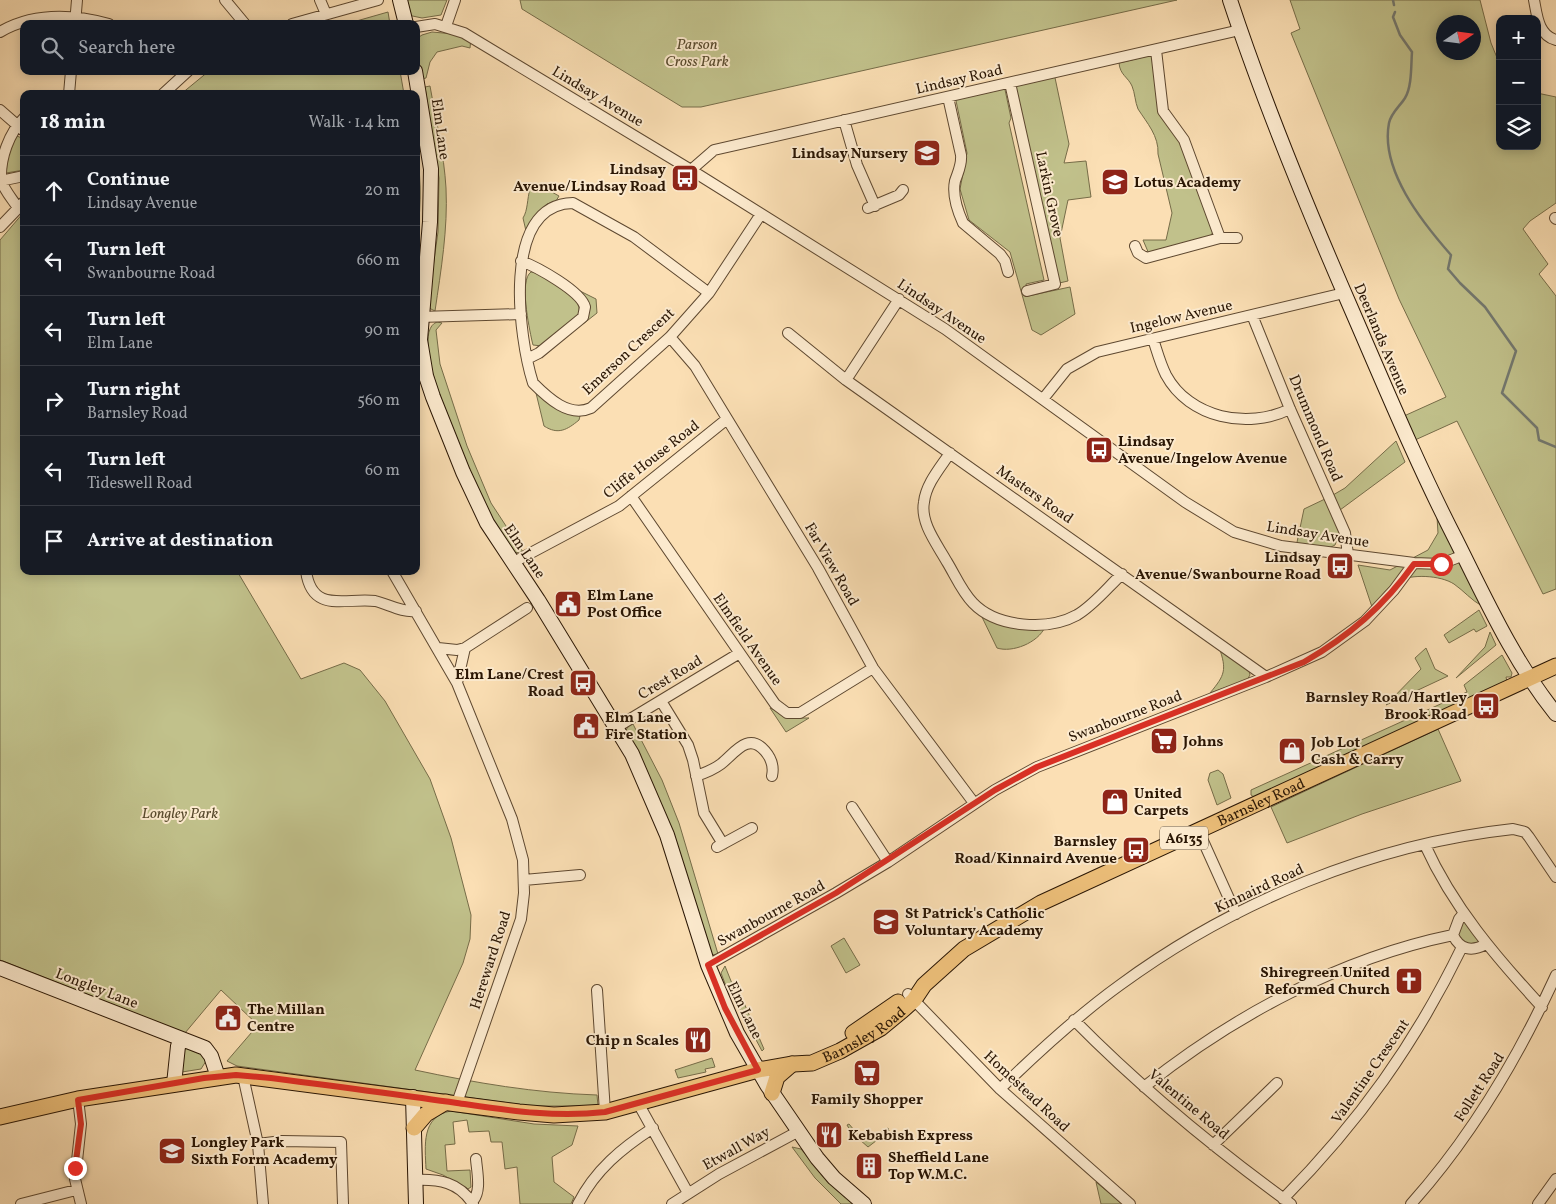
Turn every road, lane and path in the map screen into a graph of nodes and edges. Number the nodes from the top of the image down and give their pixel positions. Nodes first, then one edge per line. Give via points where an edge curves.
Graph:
1 (77, 0) edge
2 (225, 0) edge
3 (320, 0) edge
4 (378, 0) edge
5 (400, 0) edge
6 (455, 0) edge
7 (1230, 0) edge
8 (1534, 0) edge
9 (326, 14) junction
10 (32, 20) edge
11 (75, 20) edge
12 (242, 20) edge
13 (306, 20) edge
14 (405, 20) edge
15 (20, 24) edge
16 (420, 26) edge
17 (446, 26) junction
18 (1240, 30) junction
19 (0, 32) edge
20 (1556, 40) edge
21 (1156, 50) junction
22 (71, 75) edge
23 (180, 75) edge
24 (417, 75) edge
25 (1010, 83) junction
26 (69, 90) edge
27 (167, 90) edge
28 (419, 90) edge
29 (420, 97) edge
30 (948, 97) junction
31 (0, 110) edge
32 (844, 120) junction
33 (20, 124) edge
34 (20, 127) edge
35 (691, 170) junction
36 (20, 177) edge
37 (1, 181) edge
38 (904, 190) dead end
39 (20, 204) edge
40 (20, 206) edge
41 (761, 214) junction
42 (0, 227) edge
43 (1220, 238) junction
44 (1237, 238) dead end
45 (1135, 246) dead end
46 (521, 261) junction
47 (1008, 272) dead end
48 (1027, 290) dead end
49 (709, 293) junction
50 (1344, 293) junction
51 (899, 299) junction
52 (521, 314) junction
53 (1252, 315) junction
54 (420, 317) junction
55 (788, 333) dead end
56 (670, 337) junction
57 (1152, 339) junction
58 (527, 359) junction
59 (846, 380) junction
60 (1043, 399) junction
61 (1290, 409) junction
62 (727, 419) junction
63 (950, 452) junction
64 (632, 496) junction
65 (1348, 554) junction
66 (1464, 556) junction
67 (512, 563) junction
68 (1414, 564) junction
69 (1122, 574) junction
70 (307, 575) edge
71 (394, 575) edge
72 (527, 608) dead end
73 (416, 611) junction
74 (438, 648) junction
75 (465, 648) junction
76 (738, 654) junction
77 (1556, 666) edge
78 (873, 668) junction
79 (1266, 678) junction
80 (1530, 679) junction
81 (457, 683) junction
82 (661, 700) junction
83 (1556, 714) edge
84 (617, 727) junction
85 (696, 776) junction
86 (772, 776) dead end
87 (974, 803) junction
88 (852, 807) dead end
89 (752, 828) dead end
90 (1199, 832) junction
91 (1425, 845) junction
92 (888, 862) junction
93 (580, 875) dead end
94 (1556, 877) edge
95 (524, 880) junction
96 (1464, 913) junction
97 (1236, 914) junction
98 (1453, 935) junction
99 (1486, 944) junction
100 (1462, 947) junction
101 (708, 965) junction
102 (0, 968) edge
103 (1556, 975) edge
104 (597, 990) dead end
105 (911, 997) junction
106 (1542, 1007) junction
107 (1074, 1020) junction
108 (182, 1040) junction
109 (793, 1064) junction
110 (758, 1070) junction
111 (243, 1076) junction
112 (218, 1077) junction
113 (1277, 1083) dead end
114 (174, 1084) junction
115 (1144, 1087) junction
116 (1000, 1089) junction
117 (772, 1093) junction
118 (413, 1097) junction
119 (78, 1100) junction
120 (451, 1102) junction
121 (638, 1103) junction
122 (605, 1112) junction
123 (0, 1117) edge
124 (414, 1128) junction
125 (653, 1128) junction
126 (799, 1131) junction
127 (258, 1144) junction
128 (1213, 1145) junction
129 (476, 1159) dead end
130 (1556, 1179) edge
131 (415, 1180) junction
132 (76, 1190) junction
133 (688, 1193) junction
134 (1287, 1201) edge
135 (472, 1203) edge
136 (21, 1204) edge
137 (81, 1204) edge
138 (263, 1204) edge
139 (343, 1204) edge
140 (416, 1204) edge
141 (578, 1204) edge
142 (672, 1204) edge
143 (864, 1204) edge
144 (1130, 1204) edge
145 (1411, 1204) edge
146 (1538, 1204) edge

1 - 11 street
2 - 12 street
3 - 9 street
4 - 9 street
5 - 14 street
6 - 17 street
7 - 18 street, Deerlands Avenue
8 - 20 street via 1541,28
9 - 13 street
10 - 11 street via 60,15
15 - 19 street
16 - 17 street, Lindsay Avenue
17 - 35 street, Lindsay Avenue via 478,40
18 - 21 street, Lindsay Road
18 - 50 street, Deerlands Avenue via 1284,150
21 - 25 street, Lindsay Road
21 - 43 street via 1164,111 1184,140
22 - 26 street
23 - 27 street
24 - 28 street, Elm Lane
25 - 30 street, Lindsay Road
25 - 48 street, Larkin Grove via 1055,284
29 - 54 street, Elm Lane via 432,196
30 - 32 street, Lindsay Road
30 - 47 street via 961,155 954,192 963,224 1000,254
31 - 33 street
32 - 35 street, Lindsay Road via 714,150
32 - 38 street via 871,207
34 - 37 street via 8,139
35 - 41 street, Lindsay Avenue
36 - 37 street
37 - 39 street
40 - 42 street
41 - 49 street, Emerson Crescent
41 - 51 street, Lindsay Avenue
43 - 44 street
43 - 45 street via 1146,258 1138,253
46 - 49 street, Emerson Crescent via 525,244 543,215 559,204 573,203 634,237
46 - 52 street, Emerson Crescent
46 - 58 street via 580,297 585,307 583,317
49 - 56 street, Emerson Crescent
50 - 53 street, Ingelow Avenue
50 - 66 street, Deerlands Avenue via 1409,444
51 - 59 street
51 - 60 street, Lindsay Avenue
52 - 54 street
52 - 58 street, Emerson Crescent
53 - 57 street, Ingelow Avenue
53 - 61 street, Drummond Road
54 - 67 street, Elm Lane via 422,358 433,398 474,497
55 - 59 street, Masters Road
56 - 58 street, Emerson Crescent via 585,410 562,407 541,391 533,383
56 - 62 street, Far View Road via 695,366
57 - 60 street, Ingelow Avenue via 1087,356 1067,369
57 - 61 street via 1173,386 1203,409 1241,420 1270,417
59 - 63 street, Masters Road
60 - 65 street, Lindsay Avenue via 1185,502 1234,532 1281,546
61 - 65 street, Drummond Road via 1345,533
62 - 64 street, Cliffe House Road
62 - 78 street, Far View Road via 818,568
63 - 69 street, Masters Road
63 - 69 street via 926,491 923,504 925,519 974,605 1006,622 1021,625 1055,623 1079,613
64 - 67 street, Cliffe House Road
64 - 76 street, Elmfield Avenue
65 - 68 street, Lindsay Avenue
66 - 68 street, Lindsay Avenue via 1441,564
66 - 80 street, Deerlands Avenue
67 - 84 street, Elm Lane
68 - 79 street, Swanbourne Road via 1386,600 1352,632 1304,662
69 - 79 street, Masters Road
70 - 73 street via 312,589 325,600 335,603 369,600 405,611
71 - 73 street, Hereward Road
72 - 75 street
73 - 74 street, Hereward Road
74 - 75 street
74 - 81 street, Hereward Road
75 - 81 street
76 - 78 street, Elmfield Avenue via 775,704 794,715
76 - 82 street, Crest Road
77 - 80 main road, A6135
78 - 87 street, Far View Road
79 - 87 street, Swanbourne Road via 1037,767
80 - 83 street, Deerlands Avenue
80 - 90 main road, Barnsley Road / A6135
81 - 95 street, Hereward Road via 512,819 521,851
82 - 84 street, Crest Road
82 - 85 street via 688,745
84 - 101 street, Elm Lane via 640,770 667,835
85 - 86 street via 713,770 736,749 751,743 758,745 768,756 772,763
85 - 89 street via 704,813 720,845
87 - 92 street, Swanbourne Road
88 - 92 street
90 - 97 street
90 - 105 main road, Barnsley Road / A6135 via 1010,920 964,949
91 - 94 street, Kinnaird Road via 1520,830 1529,837
91 - 96 street
91 - 97 street, Kinnaird Road via 1341,869
92 - 101 street, Swanbourne Road
93 - 95 street
95 - 120 street, Hereward Road via 521,919 516,936
96 - 98 street
96 - 99 street
97 - 107 street, Kinnaird Road via 1162,956
98 - 100 street
98 - 115 street via 1384,954 1324,977 1267,1005 1207,1039
99 - 100 street via 1479,948
99 - 106 street
100 - 134 street, Valentine Crescent via 1419,1029 1377,1092
101 - 110 street, Elm Lane via 725,1008
102 - 108 street, Longley Lane
103 - 106 street, Follett Road
104 - 122 street
105 - 109 main road, Barnsley Road / A6135 via 881,1028 840,1052 812,1063
105 - 116 street, Homestead Road
106 - 145 street, Follett Road via 1524,1044 1479,1116
107 - 115 street, Valentine Road
107 - 116 street, Kinnaird Road
108 - 112 street, Longley Lane via 209,1052
108 - 114 street via 178,1046
109 - 110 main road, Barnsley Road / A6135
109 - 117 main road via 776,1077
110 - 117 street, Elm Lane
110 - 121 main road, Barnsley Road / A6135
111 - 112 main road, Barnsley Road / A6135
111 - 118 main road, Barnsley Road / A6135
111 - 127 street
112 - 114 main road, Barnsley Road / A6135
113 - 128 street
114 - 119 main road, Barnsley Road / A6135
115 - 128 street, Valentine Road
116 - 144 street, Homestead Road
117 - 126 street, Elm Lane
118 - 120 main road, Barnsley Road / A6135
118 - 124 street
119 - 123 main road, Barnsley Road / A6135
119 - 132 street via 81,1124 75,1168
120 - 122 main road, Barnsley Road / A6135 via 554,1115
120 - 124 main road via 426,1114
121 - 122 main road, Barnsley Road / A6135
121 - 125 street
124 - 131 street
125 - 133 street
125 - 141 street via 613,1157
126 - 133 street, Etwall Way
126 - 143 street, Elm Lane via 834,1178
127 - 138 street
127 - 139 street via 341,1142
128 - 134 street, Valentine Road
129 - 135 street via 478,1190
130 - 146 street
131 - 135 street via 448,1182
131 - 140 street
132 - 136 street
132 - 137 street
133 - 142 street, Etwall Way

